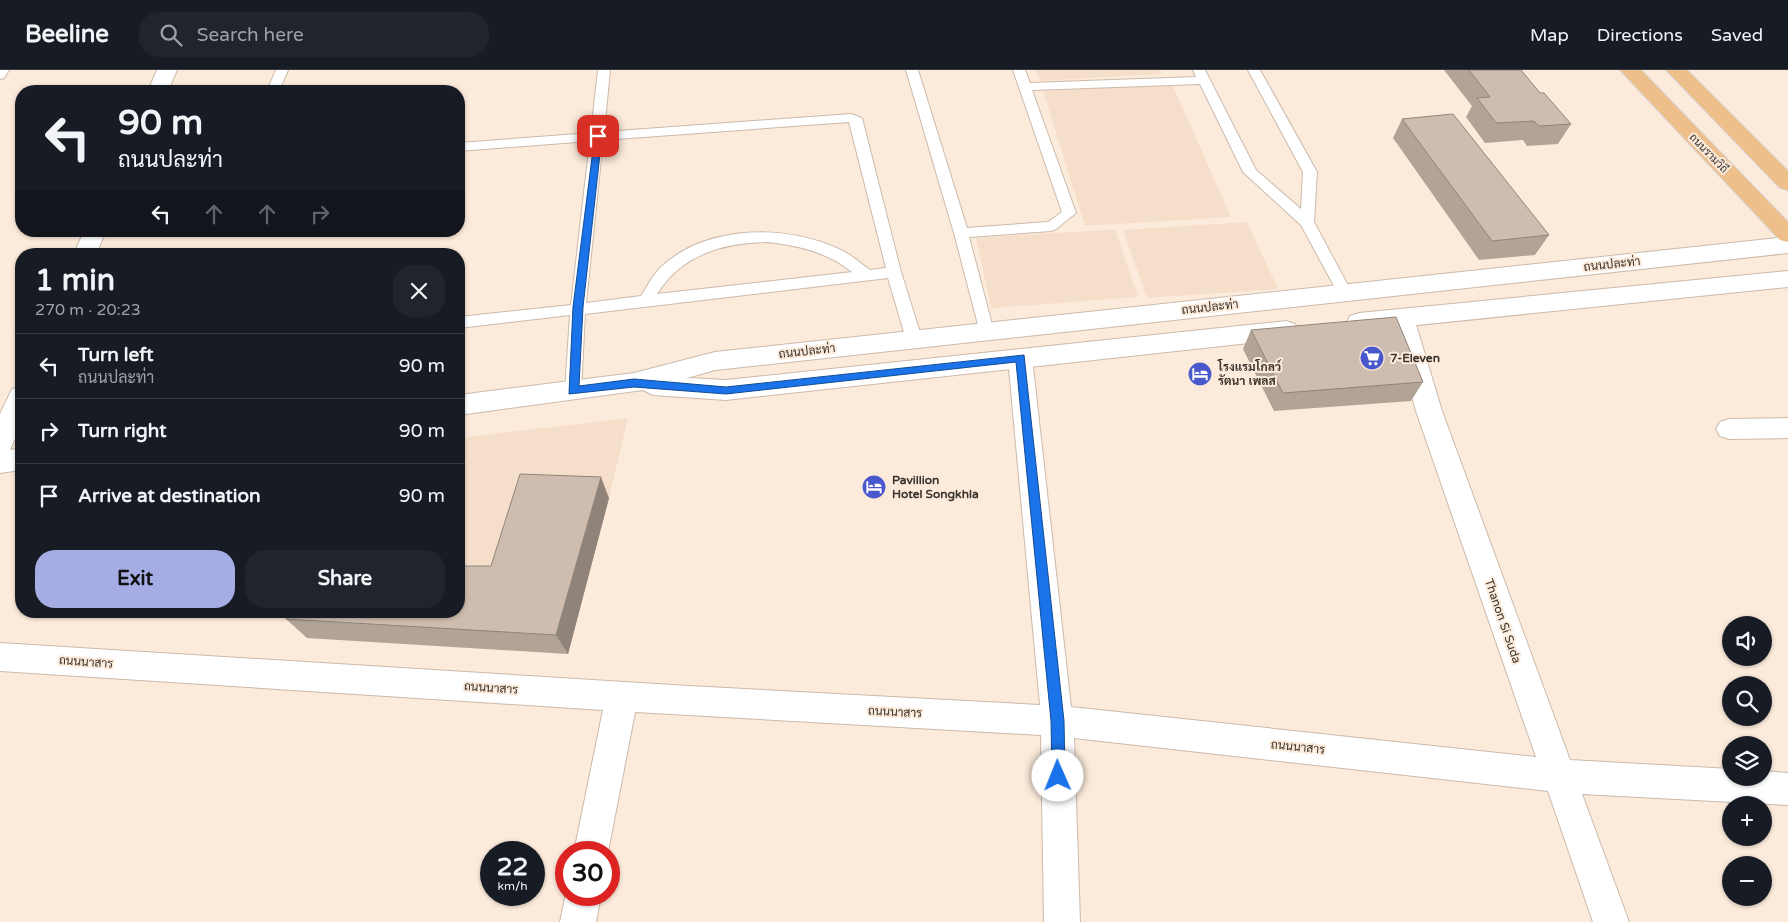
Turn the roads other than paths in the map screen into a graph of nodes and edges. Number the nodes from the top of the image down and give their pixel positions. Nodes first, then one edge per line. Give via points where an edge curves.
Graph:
1 (3, 70) edge
2 (167, 70) edge
3 (282, 70) edge
4 (604, 70) edge
5 (912, 70) edge
6 (1019, 70) edge
7 (1254, 70) edge
8 (1630, 70) edge
9 (1676, 70) edge
10 (0, 75) edge
11 (1201, 75) edge
12 (161, 85) edge
13 (276, 85) edge
14 (1025, 87) junction
15 (598, 136) junction
16 (465, 147) edge
17 (1788, 183) edge
18 (1307, 222) junction
19 (961, 233) junction
20 (1788, 235) edge
21 (1788, 245) edge
22 (894, 272) junction
23 (867, 275) junction
24 (1788, 279) edge
25 (1345, 293) junction
26 (646, 300) junction
27 (578, 307) junction
28 (1402, 318) junction
29 (465, 321) edge
30 (1333, 325) edge
31 (1304, 328) edge
32 (986, 332) junction
33 (914, 339) junction
34 (1020, 358) junction
35 (634, 383) junction
36 (573, 391) junction
37 (465, 404) edge
38 (15, 409) edge
39 (1788, 428) edge
40 (1729, 429) dead end
41 (0, 443) edge
42 (15, 460) edge
43 (0, 462) edge
44 (0, 657) edge
45 (622, 696) junction
46 (1057, 721) junction
47 (1558, 776) junction
48 (1788, 789) edge
49 (594, 841) edge
50 (581, 906) edge
51 (578, 922) edge
52 (1062, 922) edge
53 (1611, 922) edge

1 - 10 lane
2 - 12 street
3 - 13 lane
4 - 15 lane
5 - 19 lane
6 - 14 lane
7 - 18 lane via 1310,172
8 - 20 main road, ถนนรามวิถี
9 - 17 main road
11 - 14 lane
11 - 18 lane via 1250,172
14 - 19 lane via 1068,214 1051,226
15 - 16 lane
15 - 22 lane via 842,117 857,121
15 - 27 lane
18 - 25 lane
19 - 32 lane
21 - 25 street, ถนนปละท่า
22 - 23 lane
22 - 33 lane
23 - 26 lane
23 - 26 lane via 834,253 807,242 785,237 753,237 690,253 666,271
24 - 28 street
25 - 32 street, ถนนปละท่า
26 - 27 lane
27 - 29 lane
27 - 36 lane
28 - 30 street
28 - 47 street, Thanon Si Suda via 1429,411
31 - 34 street, ถนนปละท่า
32 - 33 street, ถนนปละท่า
33 - 35 street, ถนนปละท่า via 715,361
34 - 35 street, ถนนปละท่า via 726,390
34 - 46 street
35 - 36 street, ถนนปละท่า
36 - 37 street, ถนนปละท่า
38 - 41 street
39 - 40 street
42 - 43 street
44 - 45 street, ถนนนาสาร
45 - 46 street, ถนนนาสาร
45 - 49 street
46 - 47 street, ถนนนาสาร
46 - 52 street
47 - 48 street, ถนนนาสาร
47 - 53 street, Thanon Si Suda
50 - 51 street

